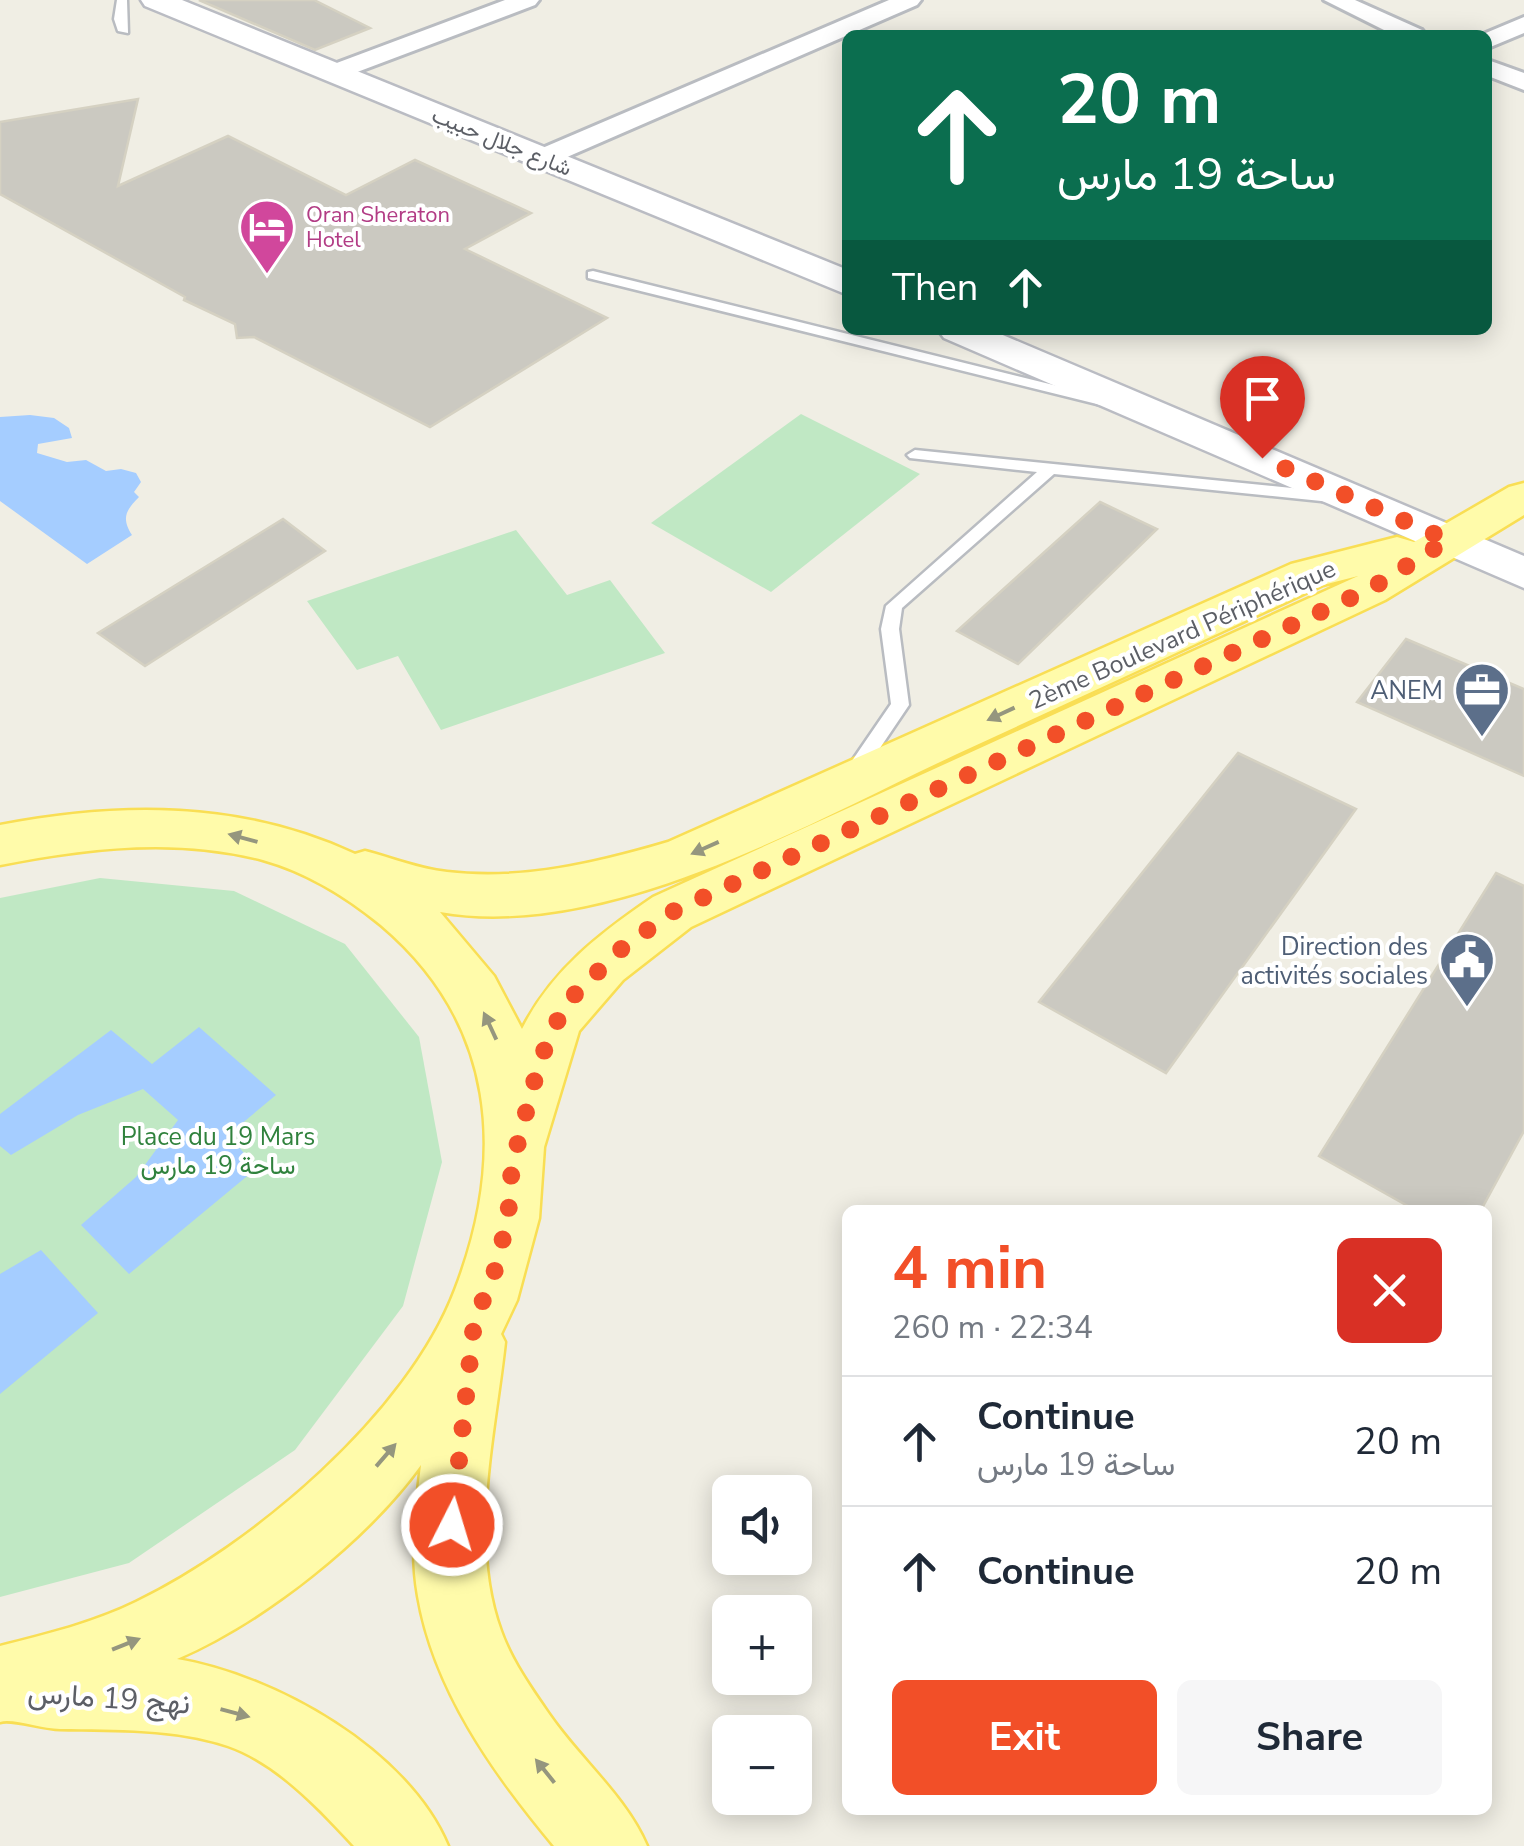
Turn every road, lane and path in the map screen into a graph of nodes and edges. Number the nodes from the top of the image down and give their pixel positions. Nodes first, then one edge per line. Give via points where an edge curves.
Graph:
1 (122, 0) edge
2 (527, 0) edge
3 (910, 0) edge
4 (1336, 0) edge
5 (163, 1) edge
6 (1524, 24) edge
7 (1403, 30) edge
8 (124, 31) dead end
9 (1492, 38) edge
10 (1492, 69) edge
11 (335, 72) junction
12 (1524, 82) edge
13 (542, 158) junction
14 (593, 275) dead end
15 (842, 282) edge
16 (970, 335) edge
17 (1165, 417) junction
18 (915, 455) dead end
19 (1051, 468) junction
20 (1524, 496) edge
21 (1358, 500) junction
22 (1448, 540) junction
23 (1524, 573) edge
24 (844, 786) junction
25 (125, 827) junction
26 (0, 828) edge
27 (0, 845) edge
28 (322, 860) junction
29 (512, 1165) junction
30 (474, 1323) junction
31 (0, 1687) edge
32 (408, 1846) edge
33 (607, 1846) edge

1 - 8 lane
2 - 11 street
3 - 13 street
4 - 7 street
5 - 11 street, شارع جلال حبيب
6 - 9 street
10 - 12 street
11 - 13 street, شارع جلال حبيب
13 - 15 street, شارع جلال حبيب
14 - 17 lane
16 - 17 street
17 - 21 street
18 - 19 lane
19 - 21 lane
19 - 24 lane via 894,606 890,628 900,705
20 - 22 main road
21 - 22 street
22 - 23 street
22 -> 24 main road, 2ème Boulevard Périphérique via 1307,574
22 - 29 main road, 2ème Boulevard Périphérique via 1370,589 672,912 620,950 565,1004 540,1060
24 -> 28 main road, 2ème Boulevard Périphérique via 685,857 599,884 510,895 446,892
25 - 26 main road
25 - 27 main road
28 -> 25 main road via 228,834
29 -> 28 main road via 514,1120 495,1033 454,960 395,902
29 - 30 main road via 508,1218
31 -> 30 main road via 134,1642 231,1590 317,1526 389,1454 446,1376
33 -> 30 main road via 512,1730 466,1639 450,1559
31 -> 32 main road, نهج 19 مارس via 172,1696 253,1717 317,1757

